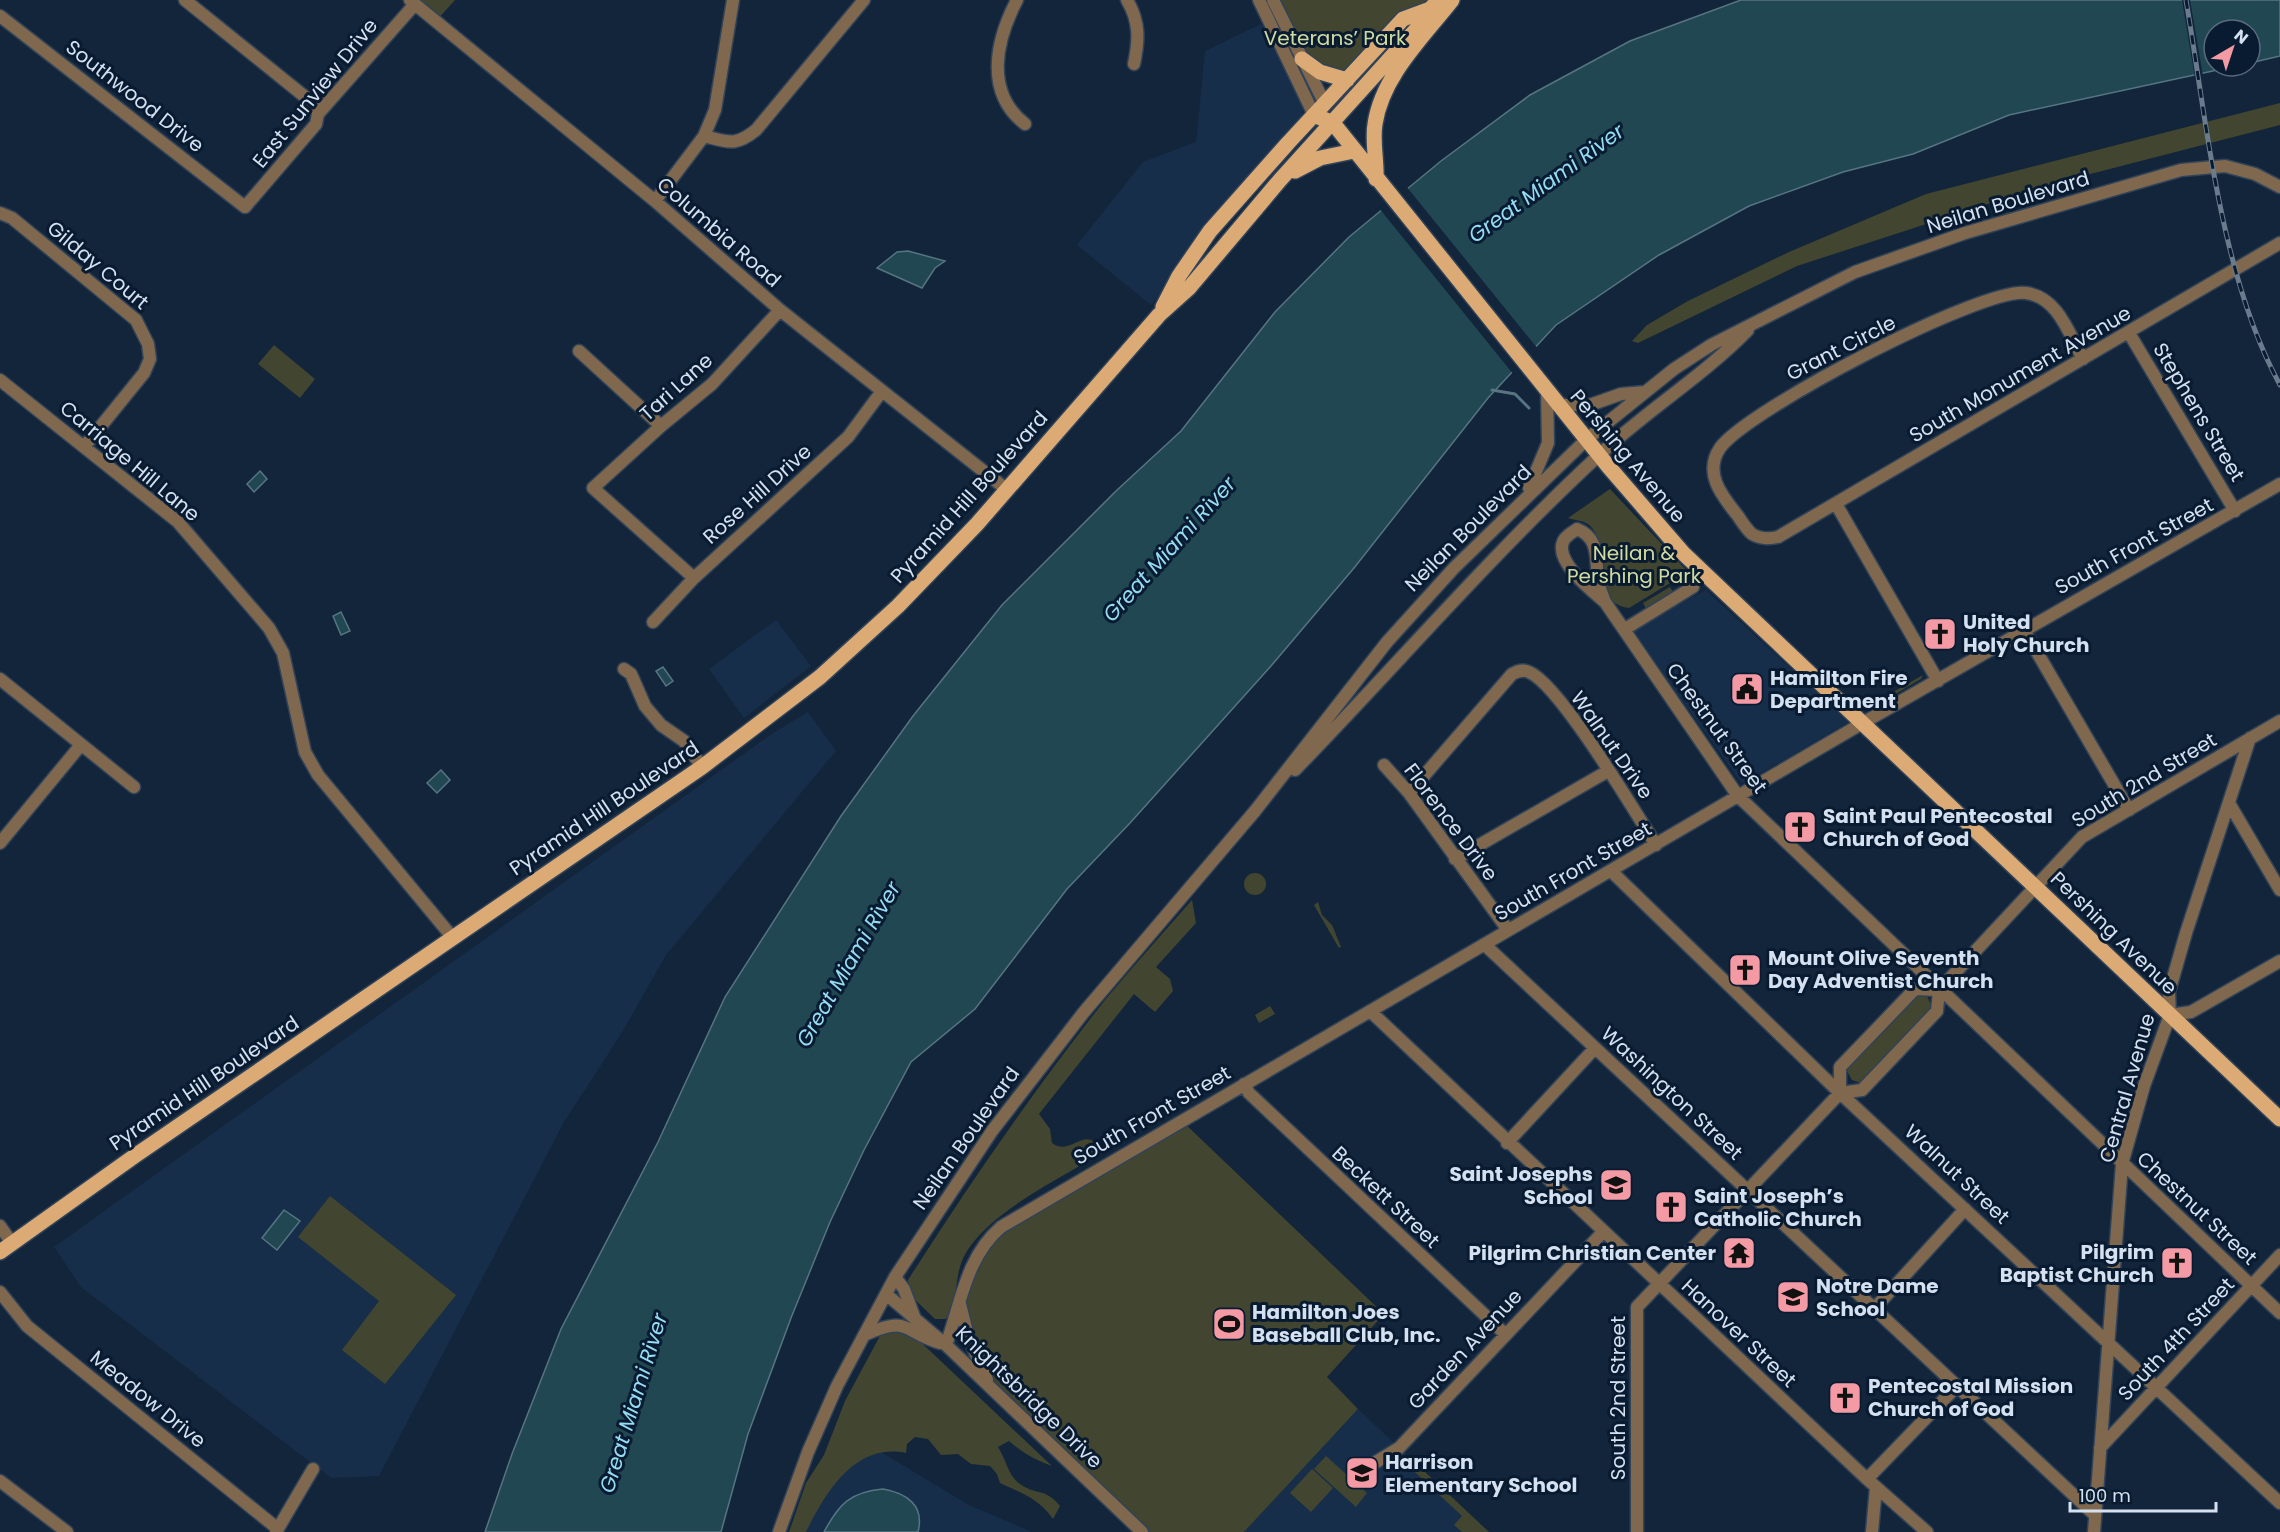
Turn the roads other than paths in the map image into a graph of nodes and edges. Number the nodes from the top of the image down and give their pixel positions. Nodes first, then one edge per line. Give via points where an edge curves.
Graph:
1 (185, 0) edge
2 (733, 0) edge
3 (864, 0) edge
4 (1017, 0) edge
5 (1128, 0) edge
6 (1259, 0) edge
7 (1273, 0) edge
8 (1452, 0) edge
9 (412, 2) edge
10 (1435, 5) edge
11 (0, 16) edge
12 (1302, 59) junction
13 (1134, 64) dead end
14 (1347, 80) junction
15 (1325, 104) junction
16 (318, 114) junction
17 (1314, 116) junction
18 (1332, 123) junction
19 (1025, 124) dead end
20 (704, 136) junction
21 (1354, 151) junction
22 (1377, 179) junction
23 (1280, 180) junction
24 (2280, 187) edge
25 (655, 201) junction
26 (245, 207) joint
27 (0, 213) edge
28 (2280, 243) edge
29 (780, 310) junction
30 (1159, 315) junction
31 (1755, 322) junction
32 (2129, 333) junction
33 (579, 351) dead end
34 (2083, 359) junction
35 (0, 380) edge
36 (1547, 390) junction
37 (882, 391) junction
38 (1644, 392) junction
39 (1558, 405) junction
40 (661, 426) junction
41 (1587, 439) junction
42 (84, 447) junction
43 (1599, 455) junction
44 (2280, 484) edge
45 (1006, 489) junction
46 (1524, 497) junction
47 (1836, 504) junction
48 (2235, 511) junction
49 (1779, 537) joint
50 (694, 578) junction
51 (1693, 587) dead end
52 (1605, 602) junction
53 (653, 622) dead end
54 (1625, 629) junction
55 (2024, 630) junction
56 (624, 669) dead end
57 (0, 679) edge
58 (1938, 681) junction
59 (2280, 721) edge
60 (1862, 723) junction
61 (2250, 738) junction
62 (80, 746) junction
63 (1384, 765) dead end
64 (702, 767) junction
65 (1608, 771) junction
66 (134, 787) dead end
67 (1409, 793) junction
68 (1738, 796) junction
69 (2229, 803) junction
70 (2129, 810) junction
71 (1255, 811) junction
72 (0, 843) edge
73 (1656, 845) junction
74 (1455, 859) junction
75 (1611, 871) junction
76 (2035, 886) junction
77 (2280, 890) edge
78 (1508, 930) junction
79 (453, 938) junction
80 (1485, 945) junction
81 (2280, 961) edge
82 (1939, 990) junction
83 (1370, 1011) junction
84 (2170, 1015) junction
85 (1595, 1048) junction
86 (1244, 1084) junction
87 (1840, 1093) junction
88 (2280, 1119) edge
89 (1507, 1143) junction
90 (2122, 1164) junction
91 (1747, 1190) junction
92 (1965, 1209) junction
93 (0, 1226) edge
94 (1603, 1232) junction
95 (6, 1247) edge
96 (2280, 1255) edge
97 (895, 1277) junction
98 (1658, 1283) junction
99 (2251, 1286) junction
100 (0, 1292) edge
101 (886, 1294) junction
102 (960, 1304) junction
103 (1874, 1309) junction
104 (2280, 1313) edge
105 (914, 1318) junction
106 (1506, 1334) junction
107 (864, 1335) junction
108 (2107, 1339) junction
109 (946, 1345) junction
110 (990, 1387) junction
111 (1956, 1387) junction
112 (2158, 1388) junction
113 (2100, 1448) junction
114 (1376, 1462) dead end
115 (313, 1469) dead end
116 (0, 1481) edge
117 (1872, 1483) junction
118 (2280, 1503) edge
119 (2095, 1515) junction
120 (277, 1530) edge
121 (67, 1532) edge
122 (779, 1532) edge
123 (1142, 1532) edge
124 (1637, 1532) edge
125 (1872, 1532) edge
126 (1928, 1532) edge
127 (2094, 1532) edge

1 - 16 street via 314,104
2 - 20 street via 715,110
3 - 20 street via 756,130 743,140 730,143
4 - 19 street via 997,48 998,72 1011,113
5 - 13 street via 1136,15 1140,40
6 - 17 street
7 - 12 street
8 - 22 main road via 1392,77 1376,115
9 - 16 street, East Sunview Drive
9 - 25 street, Columbia Road
10 - 14 main road, Pyramid Hill Boulevard via 1403,19
10 - 18 main road, Pyramid Hill Boulevard
11 - 26 street, Southwood Drive
12 - 14 main road via 1320,72
12 - 15 street
14 - 15 main road, Pyramid Hill Boulevard
15 - 17 main road, Pyramid Hill Boulevard
15 - 18 main road
16 - 26 street, East Sunview Drive via 316,124
17 - 18 main road
17 - 30 main road, Pyramid Hill Boulevard via 1210,231 1179,276
18 - 21 main road, Pershing Avenue
18 - 23 main road, Pyramid Hill Boulevard
20 - 25 street
21 - 22 main road, Pershing Avenue
21 - 23 main road via 1312,161
22 - 36 main road, Pershing Avenue
23 - 30 main road, Pyramid Hill Boulevard via 1189,288
24 - 31 street, Neilan Boulevard via 2255,174 2225,166 2181,170 1965,233 1855,272
25 - 29 street, Columbia Road
27 - 42 street, Gilday Court via 12,218 136,320 148,344 150,359 144,373
28 - 32 street, South Monument Avenue
29 - 37 street, Columbia Road
29 - 40 street, Tari Lane via 712,384
30 - 45 main road, Pyramid Hill Boulevard
31 - 38 street, Neilan Boulevard via 1711,345
31 - 43 street, Neilan Boulevard via 1732,346
32 - 34 street, South Monument Avenue
32 - 48 street, Stephens Street
33 - 40 street
34 - 47 street, South Monument Avenue
34 - 49 street, Grant Circle via 2055,308 2037,296 2013,293 1980,303 1828,373 1731,435 1715,460 1715,485 1751,533 1768,539
35 - 42 street, Carriage Hill Lane
36 - 39 main road, Pershing Avenue
36 - 46 street via 1546,452
37 - 45 street, Columbia Road
37 - 50 street, Rose Hill Drive via 848,437
38 - 39 street via 1621,394 1590,405
38 - 41 street, Neilan Boulevard
39 - 41 main road, Pershing Avenue
40 - 50 street, Tari Lane via 593,488
41 - 43 main road, Pershing Avenue
41 - 46 street, Neilan Boulevard
42 - 79 street, Carriage Hill Lane via 178,522 269,628 283,653 305,752 318,775
43 - 60 main road, Pershing Avenue via 1683,553
43 - 71 street, Neilan Boulevard via 1534,517
44 - 48 street, South Front Street
45 - 64 main road, Pyramid Hill Boulevard via 939,565 860,642
46 - 71 street, Neilan Boulevard via 1387,642
47 - 49 street, South Monument Avenue
47 - 58 street
48 - 55 street, South Front Street
50 - 53 street, Rose Hill Drive
51 - 54 street
52 - 52 street, Chestnut Street via 1576,576 1562,554 1565,537 1577,530 1588,534 1594,543
52 - 54 street, Chestnut Street
54 - 68 street, Chestnut Street
55 - 58 street, South Front Street
55 - 70 street
56 - 64 street via 631,674 645,706 684,741
57 - 62 street
58 - 60 street, South Front Street
59 - 61 street, South 2nd Street
60 - 68 street, South Front Street
60 - 76 main road, Pershing Avenue
61 - 69 street, Central Avenue
61 - 70 street, South 2nd Street
62 - 66 street
62 - 72 street
63 - 67 street, Florence Drive
64 - 79 main road, Pyramid Hill Boulevard
65 - 67 street, Walnut Drive via 1554,696 1531,672 1522,670 1512,674
65 - 73 street, Walnut Drive
65 - 74 street
67 - 74 street, Florence Drive
68 - 73 street, South Front Street
68 - 82 street, Chestnut Street
69 - 77 street
69 - 84 street, Central Avenue via 2169,992
70 - 76 street, South 2nd Street via 2082,837
71 - 97 street, Neilan Boulevard via 1054,1049 961,1176
73 - 75 street, South Front Street
74 - 78 street, Florence Drive
75 - 78 street, South Front Street
75 - 87 street, Walnut Street
76 - 82 street, South 2nd Street
76 - 84 main road, Pershing Avenue
78 - 80 street, South Front Street
79 - 95 main road, Pyramid Hill Boulevard
80 - 83 street, South Front Street
80 - 85 street, Washington Street
81 - 84 street via 2191,1012
82 - 87 street, South 2nd Street via 1937,1011 1862,1090
82 - 87 street via 1915,989 1878,1027 1840,1067
82 - 90 street, Chestnut Street
83 - 86 street, South Front Street
83 - 89 street, Hanover Street
84 - 88 main road, Pershing Avenue
84 - 90 street, Central Avenue
85 - 89 street
85 - 91 street, Washington Street
86 - 102 street, South Front Street via 1001,1227 977,1254
86 - 106 street, Beckett Street via 1302,1145
87 - 91 street, South 2nd Street
87 - 92 street, Walnut Street
89 - 94 street, Hanover Street
90 - 99 street, Chestnut Street
90 - 108 street, Central Avenue
91 - 98 street, South 2nd Street
91 - 103 street, Washington Street
92 - 103 street
92 - 108 street, Walnut Street
93 - 95 street
94 - 98 street, Hanover Street
94 - 106 street, Garden Avenue
96 - 99 street, South 4th Street
97 - 101 street, Neilan Boulevard
97 - 105 street via 904,1289
98 - 117 street, Hanover Street
98 - 124 street, South 2nd Street via 1637,1307
99 - 104 street, Chestnut Street
99 - 112 street, South 4th Street
100 - 120 street, Meadow Drive via 27,1326
101 - 105 street, Knightsbridge Drive
101 - 107 street, Neilan Boulevard
102 - 109 street, South Front Street
102 - 110 street via 968,1336
103 - 111 street, Washington Street
105 - 109 street, Knightsbridge Drive
106 - 114 street, Garden Avenue via 1399,1448
107 - 109 street via 884,1327 906,1326
107 - 122 street, Neilan Boulevard via 808,1452
108 - 112 street, Walnut Street
108 - 113 street, Central Avenue
109 - 110 street, Knightsbridge Drive
110 - 123 street, Knightsbridge Drive
111 - 117 street
111 - 119 street, Washington Street
112 - 113 street, South 4th Street
112 - 118 street, Walnut Street
113 - 119 street, Central Avenue
115 - 120 street
116 - 121 street
117 - 125 street
117 - 126 street, Hanover Street
119 - 127 street, Central Avenue

